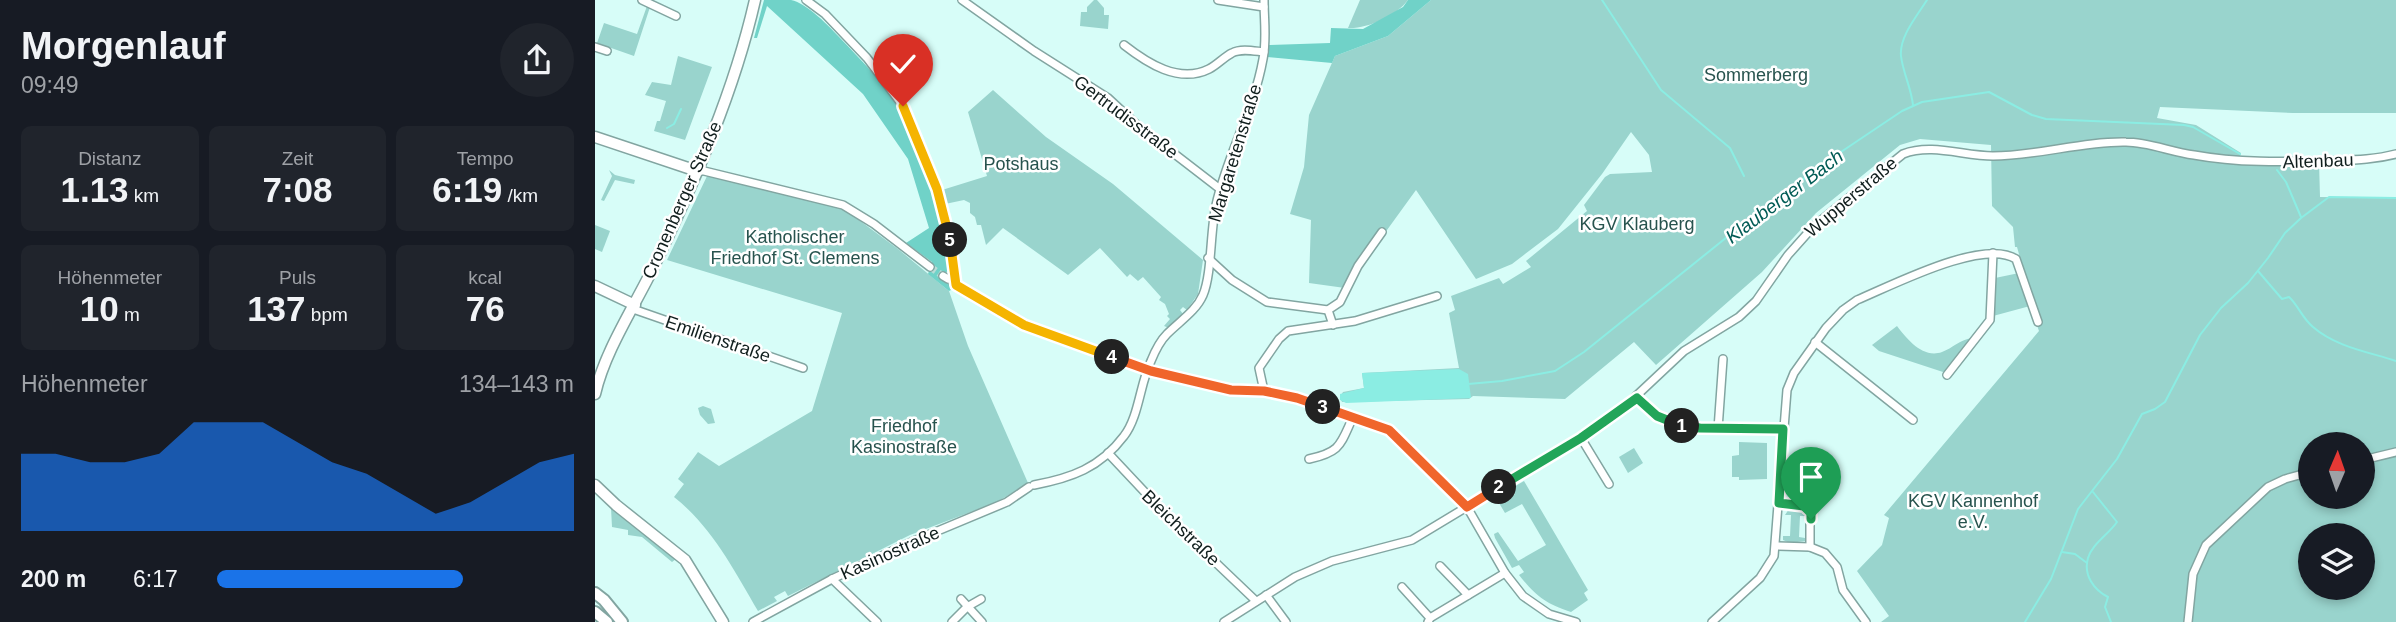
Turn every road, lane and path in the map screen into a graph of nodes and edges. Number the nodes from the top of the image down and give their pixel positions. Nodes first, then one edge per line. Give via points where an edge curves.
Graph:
1 (642, 0) edge
2 (755, 0) edge
3 (806, 0) edge
4 (962, 0) edge
5 (1217, 0) edge
6 (1264, 4) edge
7 (677, 16) dead end
8 (1124, 45) dead end
9 (595, 47) edge
10 (607, 51) dead end
11 (1264, 56) junction
12 (595, 137) edge
13 (2396, 154) edge
14 (2239, 161) joint
15 (700, 170) junction
16 (1220, 189) junction
17 (1382, 232) dead end
18 (1993, 253) junction
19 (1208, 258) junction
20 (930, 267) tunnel mouth
21 (595, 286) edge
22 (1437, 296) dead end
23 (634, 307) junction
24 (1328, 310) junction
25 (2038, 322) dead end
26 (1333, 325) junction
27 (1815, 342) junction
28 (1723, 359) dead end
29 (803, 368) dead end
30 (1147, 370) junction
31 (1947, 375) dead end
32 (1264, 391) junction
33 (595, 394) edge
34 (1637, 398) junction
35 (1353, 417) junction
36 (1913, 420) dead end
37 (1718, 429) junction
38 (1783, 429) junction
39 (1581, 438) junction
40 (2396, 452) edge
41 (1108, 453) junction
42 (2375, 457) edge
43 (1309, 458) dead end
44 (2298, 475) edge
45 (1609, 484) dead end
46 (595, 485) edge
47 (595, 493) edge
48 (1779, 503) junction
49 (616, 505) junction
50 (1467, 507) junction
51 (1776, 546) junction
52 (1810, 547) junction
53 (1440, 566) dead end
54 (1505, 573) junction
55 (832, 579) junction
56 (1402, 587) dead end
57 (595, 593) edge
58 (1266, 595) junction
59 (1468, 596) junction
60 (961, 599) dead end
61 (981, 599) dead end
62 (1256, 601) junction
63 (967, 607) junction
64 (595, 612) edge
65 (1429, 620) edge
66 (1553, 620) edge
67 (607, 622) edge
68 (622, 622) edge
69 (723, 622) edge
70 (753, 622) edge
71 (877, 622) edge
72 (952, 622) edge
73 (982, 622) edge
74 (1224, 622) edge
75 (1286, 622) edge
76 (1576, 622) edge
77 (1712, 622) edge
78 (1865, 622) edge
79 (2188, 622) edge

1 - 7 street
2 - 15 main road, Cronenberger Straße via 741,55
3 - 30 street via 867,58 903,106 941,202 953,249 950,281 1024,325
4 - 16 street, Gertrudisstraße via 1091,86
5 - 6 street
6 - 11 street, Margaretenstraße
8 - 11 street via 1152,65 1178,73 1208,70 1233,52
9 - 10 street
11 - 16 street, Margaretenstraße
12 - 15 main road
13 - 14 street, Altenbau via 2372,160
14 - 34 street, Wupperstraße via 2127,142 1991,156 1910,151 1813,227 1756,301 1684,351
15 - 20 street via 842,205
15 - 23 main road, Cronenberger Straße
16 - 19 street, Margaretenstraße
17 - 24 street via 1340,302
18 - 25 street via 2016,259
18 - 27 street via 1963,257 1857,300
18 - 31 street via 1990,320
19 - 24 street via 1266,302
19 - 30 street, Margaretenstraße via 1198,305 1166,334
21 - 23 main road
22 - 26 street
23 - 29 street, Emilienstraße
23 - 33 main road, Cronenberger Straße
24 - 26 street
26 - 32 street via 1283,334 1259,368
27 - 36 street
27 - 38 street via 1789,384
28 - 37 street
30 - 32 street via 1231,390
30 - 41 street, Kasinostraße via 1129,427
32 - 35 street
34 - 37 street via 1669,422
34 - 39 street, Wupperstraße
35 - 43 street via 1336,451
35 - 50 street via 1389,430
37 - 38 street
38 - 48 street
39 - 45 street
39 - 50 street, Wupperstraße
40 - 42 street
41 - 55 street, Kasinostraße via 1082,473 1031,486 1007,502
41 - 62 street, Bleichstraße
44 - 79 street via 2268,487 2206,545 2193,574
46 - 49 main road
47 - 49 main road
48 - 51 street
48 - 52 street via 1804,506 1811,512
49 - 69 main road via 685,560
50 - 54 street
50 - 58 street, Wupperstraße via 1412,540 1332,561
51 - 52 street
51 - 77 street via 1764,574
52 - 78 street via 1834,562 1843,590
53 - 59 street
54 - 59 street
54 - 66 street via 1523,596
55 - 70 street, Kasinostraße
55 - 71 street
56 - 65 street
57 - 68 main road
58 - 62 street, Wupperstraße
58 - 75 street
59 - 65 street
60 - 63 street
61 - 63 street
62 - 74 street, Wupperstraße
63 - 72 street
63 - 73 street
64 - 67 main road
66 - 76 street

